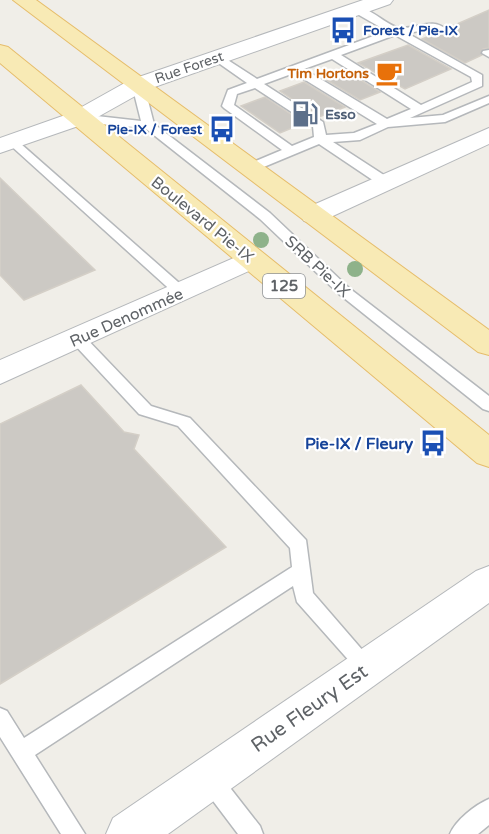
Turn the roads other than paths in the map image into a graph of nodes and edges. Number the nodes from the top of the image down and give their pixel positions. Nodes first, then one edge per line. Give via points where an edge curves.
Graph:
1 (23, 0) edge
2 (383, 0) edge
3 (356, 9) junction
4 (442, 30) dead end
5 (396, 31) junction
6 (0, 52) edge
7 (332, 54) junction
8 (216, 57) junction
9 (294, 68) junction
10 (489, 72) edge
11 (477, 77) junction
12 (255, 83) junction
13 (138, 85) junction
14 (489, 99) edge
15 (421, 110) junction
16 (79, 118) junction
17 (386, 124) junction
18 (148, 125) junction
19 (489, 135) edge
20 (320, 140) junction
21 (7, 143) edge
22 (291, 151) junction
23 (250, 168) junction
24 (385, 182) junction
25 (313, 215) junction
26 (252, 259) junction
27 (181, 292) junction
28 (78, 338) junction
29 (489, 345) edge
30 (0, 374) edge
31 (489, 405) edge
32 (489, 454) edge
33 (301, 571) junction
34 (489, 582) edge
35 (367, 667) junction
36 (0, 718) edge
37 (21, 752) junction
38 (209, 778) junction
39 (489, 810) edge
40 (74, 834) edge
41 (129, 834) edge
42 (252, 834) edge
43 (461, 834) edge

1 - 13 main road
2 - 3 street, Rue Forest
3 - 5 lane
3 - 8 street, Rue Forest
4 - 5 lane via 434,26
5 - 7 lane
5 - 11 lane
6 - 16 main road, Boulevard Pie-IX / 125
7 - 9 lane
7 - 15 lane
8 - 12 lane
8 - 13 street, Rue Forest
9 - 12 lane
9 - 17 lane
10 - 11 lane
11 - 15 lane via 476,87
12 - 20 lane via 319,125
12 - 22 lane via 232,92 228,106
13 - 16 street, Rue Forest
13 - 18 lane
13 - 23 main road
14 - 17 lane via 445,118
15 - 17 lane
16 - 18 lane
16 - 21 street, Rue Forest
16 - 26 main road, Boulevard Pie-IX / 125
17 - 20 lane via 356,137
18 - 31 lane, SRB Pie-IX via 265,216 344,291
19 - 24 street
20 - 22 lane
20 - 24 lane
21 - 27 lane
22 - 23 lane
23 - 25 main road
24 - 25 street
25 - 29 main road
26 - 27 street, Rue Denommée
26 - 32 main road, Boulevard Pie-IX / 125
27 - 28 street, Rue Denommée
28 - 30 street, Rue Denommée
28 - 33 lane via 145,410 184,422 298,545
33 - 35 lane via 304,596
33 - 37 lane
34 - 35 street, Rue Fleury Est
35 - 38 street, Rue Fleury Est
36 - 37 lane
37 - 40 lane
38 - 41 street, Rue Fleury Est
38 - 42 lane
39 - 43 lane

